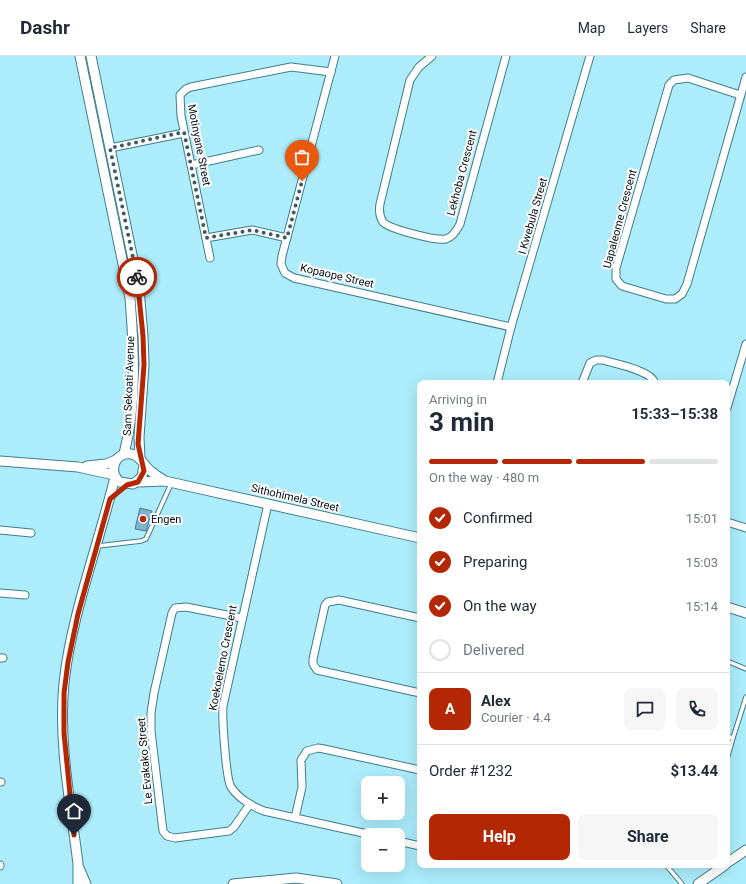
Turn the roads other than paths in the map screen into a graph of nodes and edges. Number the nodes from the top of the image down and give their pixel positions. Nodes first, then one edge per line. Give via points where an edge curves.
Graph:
1 (80, 56) edge
2 (91, 56) edge
3 (336, 56) edge
4 (432, 56) edge
5 (506, 56) edge
6 (590, 56) edge
7 (331, 72) junction
8 (746, 77) edge
9 (740, 95) junction
10 (184, 132) junction
11 (110, 148) junction
12 (259, 150) dead end
13 (191, 165) junction
14 (206, 238) junction
15 (287, 238) junction
16 (210, 258) dead end
17 (511, 327) junction
18 (746, 344) edge
19 (499, 380) edge
20 (583, 380) edge
21 (653, 380) edge
22 (730, 398) edge
23 (120, 457) junction
24 (0, 461) edge
25 (142, 462) junction
26 (78, 467) junction
27 (115, 476) junction
28 (169, 481) junction
29 (138, 482) junction
30 (127, 485) junction
31 (110, 499) junction
32 (268, 504) junction
33 (730, 523) edge
34 (746, 528) edge
35 (0, 530) edge
36 (31, 533) dead end
37 (417, 537) edge
38 (97, 546) junction
39 (0, 593) edge
40 (26, 595) dead end
41 (730, 608) edge
42 (746, 613) edge
43 (417, 617) edge
44 (242, 618) junction
45 (730, 663) edge
46 (746, 669) edge
47 (417, 692) edge
48 (746, 697) edge
49 (730, 737) edge
50 (733, 738) junction
51 (730, 749) edge
52 (417, 769) edge
53 (250, 804) junction
54 (295, 818) junction
55 (361, 833) edge
56 (405, 843) edge
57 (417, 845) edge
58 (746, 850) edge
59 (730, 861) edge
60 (78, 864) junction
61 (669, 868) edge
62 (720, 868) edge
63 (78, 884) edge
64 (86, 884) edge
65 (233, 884) edge
66 (337, 884) edge
67 (682, 884) edge
68 (698, 884) edge

1 - 23 street, Sam Sekoati Avenue via 130,298 132,395 128,437
2 - 11 street, Sam Sekoati Avenue
3 - 7 street, Kopaope Street
4 - 5 street, Lekhoba Crescent via 419,67 410,80 379,214 384,222 392,227 447,239 460,224
6 - 17 street, I Kwebula Street
7 - 10 street, Motinyane Street via 291,68 186,89 180,95 179,102
7 - 15 street, Kopaope Street
8 - 9 street, Uapaleome Crescent
9 - 9 street, Uapaleome Crescent via 688,78 674,80 669,85 616,268 616,279 622,286 666,299 675,299 682,294 687,284
10 - 11 street
10 - 13 street, Motinyane Street
11 - 25 street, Sam Sekoati Avenue via 142,312 144,365 139,437
12 - 13 street
13 - 14 street, Motinyane Street
14 - 15 street via 252,230
14 - 16 street, Motinyane Street
15 - 17 street, Kopaope Street via 282,264 285,273 294,278
17 - 19 street, I Kwebula Street
18 - 22 street
20 - 21 street via 590,363 596,360 644,372
23 - 25 street via 134,454
23 - 26 street via 106,464
23 - 27 street via 114,464
24 - 26 street
25 - 28 street, Sithohimela Street via 151,472
25 - 29 street via 144,474
26 - 27 street
27 - 30 street
27 - 31 street
28 - 29 street, Sithohimela Street
28 - 32 street, Sithohimela Street
28 - 38 lane via 146,539
29 - 30 street
30 - 31 street
31 - 38 street
32 - 37 street, Sithohimela Street
32 - 44 street, Koekoelemo Crescent
33 - 34 street
35 - 36 street
38 - 60 street via 69,655 64,696 65,748
39 - 40 street
41 - 42 street
43 - 47 street via 339,600 328,602 325,604 313,659 317,670
44 - 53 street, Koekoelemo Crescent via 224,698 222,719 230,785
44 - 53 street, Le Evakako Street via 186,606 175,608 154,692 151,731 163,831 167,836 179,838 229,831
45 - 46 lane
48 - 50 lane
49 - 50 lane
50 - 51 lane
52 - 54 street via 324,749 307,751 301,760 302,787
53 - 54 street, Koekoelemo Crescent via 264,811
54 - 55 street, Koekoelemo Crescent
56 - 57 street
58 - 59 street
60 - 63 street
60 - 64 street
61 - 67 lane
62 - 68 street
65 - 66 street via 296,878

